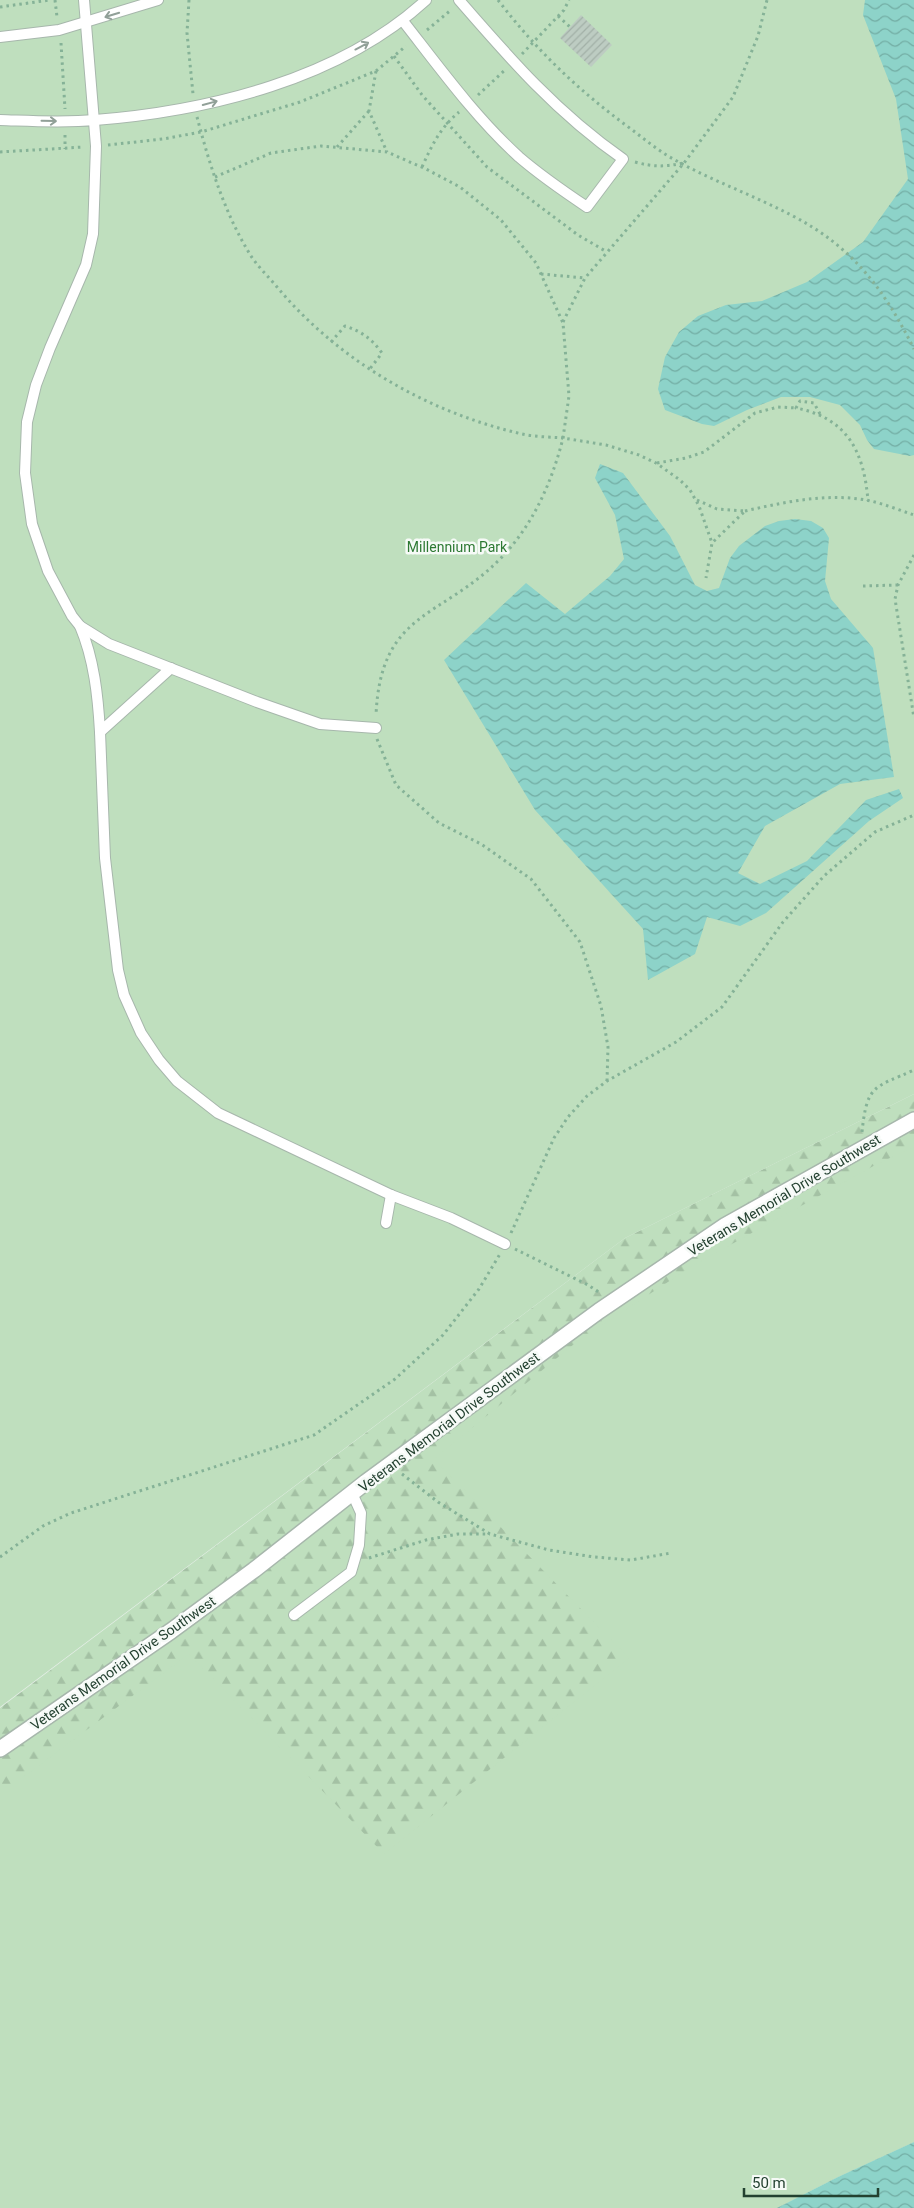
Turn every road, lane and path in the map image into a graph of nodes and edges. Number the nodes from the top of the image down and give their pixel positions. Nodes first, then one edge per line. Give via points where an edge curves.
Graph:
1 (50, 0) edge
2 (55, 0) edge
3 (84, 0) edge
4 (158, 0) edge
5 (189, 0) edge
6 (426, 0) edge
7 (459, 0) edge
8 (498, 0) edge
9 (768, 0) edge
10 (0, 8) edge
11 (558, 16) dead end
12 (402, 21) junction
13 (88, 22) junction
14 (570, 27) dead end
15 (59, 30) junction
16 (0, 37) edge
17 (394, 56) dead end
18 (376, 71) dead end
19 (195, 106) junction
20 (369, 111) junction
21 (0, 120) edge
22 (95, 120) junction
23 (65, 122) junction
24 (447, 122) junction
25 (337, 147) junction
26 (65, 149) dead end
27 (387, 152) junction
28 (623, 159) junction
29 (684, 163) junction
30 (422, 167) junction
31 (214, 177) junction
32 (607, 252) junction
33 (540, 274) junction
34 (585, 278) junction
35 (563, 323) junction
36 (332, 342) junction
37 (914, 349) edge
38 (369, 370) junction
39 (796, 408) junction
40 (820, 414) junction
41 (563, 438) junction
42 (656, 463) junction
43 (696, 500) junction
44 (868, 500) junction
45 (745, 511) junction
46 (914, 515) edge
47 (712, 543) junction
48 (914, 555) edge
49 (706, 578) dead end
50 (898, 585) junction
51 (863, 586) dead end
52 (80, 626) junction
53 (171, 668) junction
54 (914, 718) edge
55 (376, 728) junction
56 (100, 732) junction
57 (914, 1070) edge
58 (607, 1081) dead end
59 (914, 1120) edge
60 (864, 1147) junction
61 (391, 1195) junction
62 (386, 1223) dead end
63 (506, 1244) joint
64 (611, 1302) junction
65 (390, 1464) junction
66 (352, 1493) junction
67 (490, 1534) junction
68 (671, 1553) dead end
69 (354, 1562) junction
70 (294, 1615) dead end
71 (0, 1749) edge

1 - 10 path
2 - 15 path
3 - 13 lane
4 -> 13 lane
5 - 19 path via 187,33
6 - 12 lane
7 - 28 lane via 513,63 557,107
8 - 29 path via 533,44 594,102 668,156
9 - 29 path via 758,36 732,97
11 - 14 path
19 -> 12 lane via 298,76 358,48
12 - 28 lane via 499,136 544,178 586,207
13 - 15 lane
13 - 22 lane
15 - 16 lane
15 - 23 path
17 - 24 path via 422,95
18 - 20 path
19 - 22 lane
19 - 31 path
20 - 25 path
20 - 27 path
21 -> 23 lane
22 - 23 lane
22 - 52 lane via 94,234 86,265 36,385 27,422 25,474 32,524 48,571
23 - 26 path
24 - 30 path via 434,139
24 - 32 path via 487,167 578,235
25 - 27 path
25 - 31 path via 320,146 271,153
27 - 30 path
28 - 29 path via 666,167
29 - 32 path
29 - 37 path via 792,215 846,251 892,306
30 - 33 path via 460,187 501,220 536,264
31 - 36 path via 249,254 299,314
32 - 34 path
33 - 34 path
33 - 35 path
34 - 35 path
35 - 41 path via 569,396
36 - 38 path
36 - 38 path via 345,326 368,337 382,353
38 - 41 path via 458,415 523,434
39 - 40 path
39 - 40 path via 800,401 814,403
39 - 42 path via 778,407 756,413 704,452
40 - 44 path via 853,444 862,467
41 - 42 path via 606,445
41 - 55 path via 556,468 535,514 502,558 420,617 401,635 387,658 377,694
42 - 43 path via 680,480
43 - 45 path via 717,510
43 - 47 path
44 - 45 path via 809,499
44 - 46 path
45 - 47 path
47 - 49 path
48 - 50 path
50 - 51 path
50 - 54 path via 896,606
52 - 53 lane via 109,644
52 - 56 lane via 96,689
53 - 55 lane via 320,724
53 - 56 lane
55 - 58 path via 378,744 396,785 439,823 481,844 531,880 580,942 601,1006 608,1047
56 - 61 lane via 106,858 118,970 124,995 141,1033 177,1080 218,1113
57 - 60 path via 871,1092 862,1130
59 - 60 street, Veterans Memorial Drive Southwest
60 - 64 street, Veterans Memorial Drive Southwest via 726,1225
61 - 62 lane
61 - 63 lane
63 - 64 path via 588,1285
64 - 65 street, Veterans Memorial Drive Southwest
65 - 66 street, Veterans Memorial Drive Southwest
65 - 67 path via 438,1502
66 - 69 lane via 360,1513 359,1544
66 - 71 street, Veterans Memorial Drive Southwest via 194,1614
67 - 68 path via 548,1550 594,1557 631,1560
67 - 69 path via 458,1534 426,1540
69 - 70 lane via 351,1572

